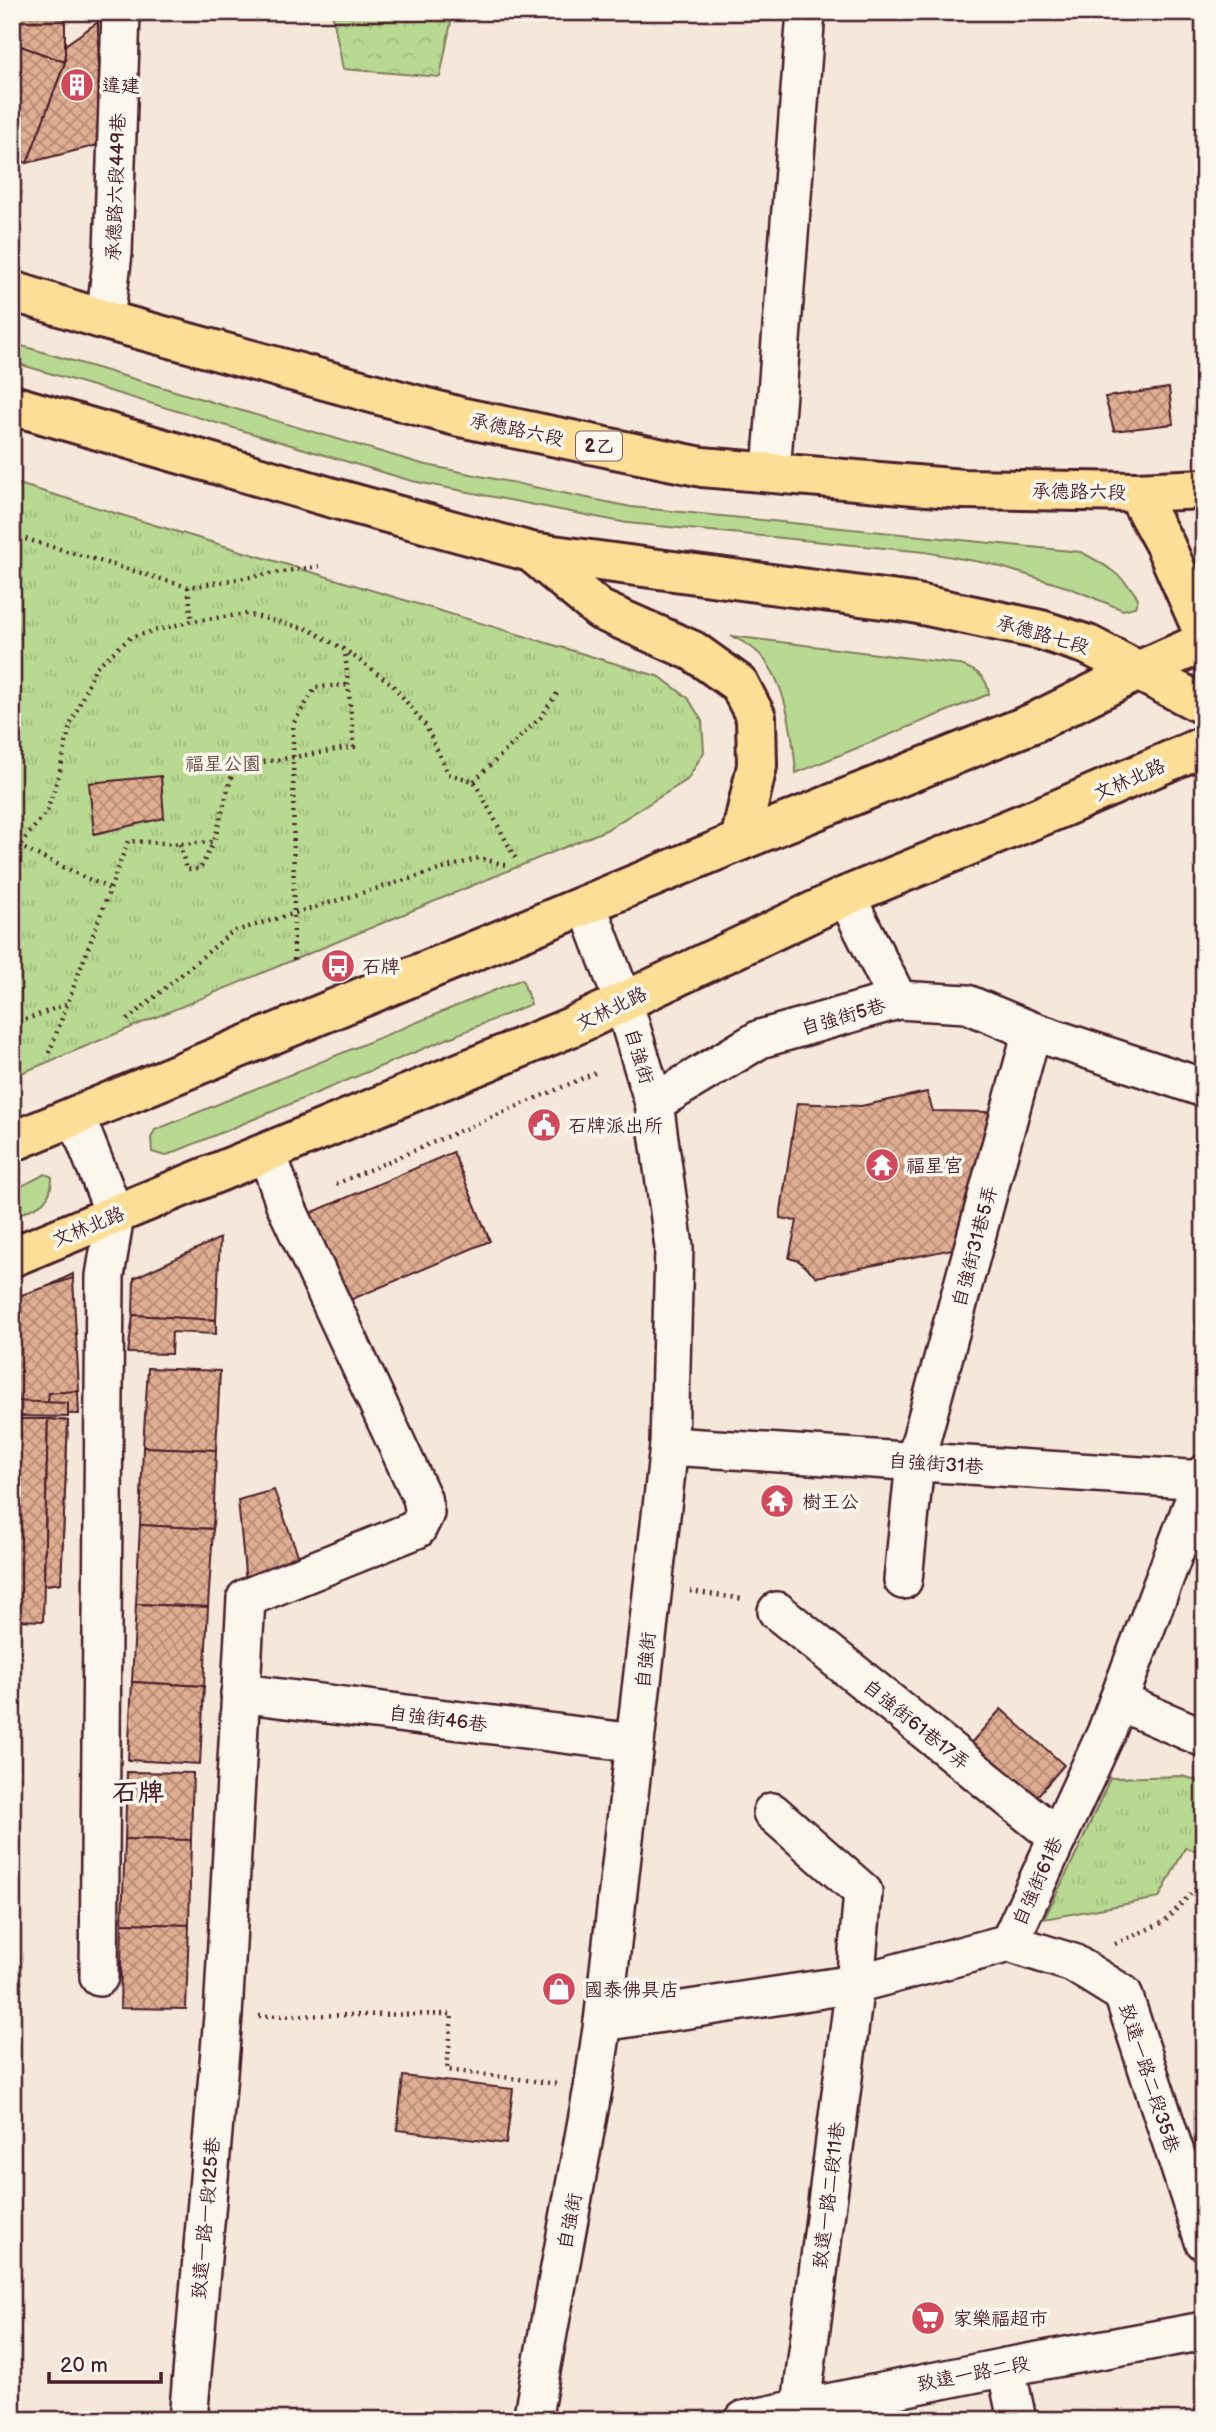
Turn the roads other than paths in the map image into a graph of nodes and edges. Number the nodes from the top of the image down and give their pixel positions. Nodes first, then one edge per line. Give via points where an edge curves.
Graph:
1 (121, 12) edge
2 (806, 12) edge
3 (12, 292) edge
4 (105, 320) junction
5 (12, 405) edge
6 (771, 472) junction
7 (1204, 489) edge
8 (1136, 492) junction
9 (531, 552) junction
10 (1204, 634) edge
11 (1204, 642) edge
12 (1138, 671) junction
13 (1204, 705) edge
14 (1204, 746) edge
15 (740, 841) junction
16 (846, 896) junction
17 (587, 905) junction
18 (898, 1000) junction
19 (623, 1001) junction
20 (1032, 1031) junction
21 (1204, 1088) edge
22 (654, 1103) junction
23 (76, 1117) junction
24 (12, 1142) edge
25 (267, 1152) junction
26 (115, 1215) junction
27 (12, 1257) edge
28 (669, 1446) junction
29 (915, 1462) junction
30 (1203, 1478) edge
31 (902, 1580) dead end
32 (777, 1611) road end
33 (240, 1693) junction
34 (1118, 1701) junction
35 (1204, 1738) edge
36 (635, 1743) junction
37 (772, 1812) dead end
38 (1057, 1837) junction
39 (1009, 1943) junction
40 (99, 1977) dead end
41 (855, 1984) junction
42 (603, 2022) junction
43 (1204, 2241) edge
44 (1204, 2331) edge
45 (1006, 2367) junction
46 (792, 2413) edge
47 (188, 2420) edge
48 (532, 2420) edge
49 (744, 2420) edge
50 (1017, 2420) edge

1 - 4 street, 承德路六段449巷 via 113,253
2 - 6 street
3 - 4 main road, 承德路六段 / 2乙
4 - 6 main road, 承德路六段 / 2乙 via 460,417 702,467
5 - 9 main road
6 - 8 main road, 承德路六段 / 2乙 via 963,489
7 - 8 main road, 承德路六段 / 2乙
8 - 10 main road
9 - 12 main road, 承德路七段 via 913,603 1041,630 1088,645
9 - 15 main road via 600,610 693,651 739,684 756,717 757,754
11 - 12 main road
12 - 13 main road, 承德路七段
12 - 15 main road via 1033,723
14 - 16 main road, 文林北路
15 - 17 main road
16 - 18 street
16 - 19 main road, 文林北路
17 - 19 street, 自強街
17 - 23 main road
18 - 20 street, 自強街5巷 via 967,1004
18 - 22 street, 自強街5巷 via 760,1039
19 - 22 street, 自強街
19 - 25 main road, 文林北路 via 571,1027
20 - 21 street, 自強街5巷
20 - 29 street, 自強街31巷5弄
22 - 28 street, 自強街 via 674,1247
23 - 24 main road
23 - 26 street
25 - 26 main road, 文林北路
25 - 33 street via 285,1204 422,1498 425,1514 417,1529 246,1598
26 - 27 main road, 文林北路
26 - 40 street via 105,1276
28 - 29 street, 自強街31巷
28 - 36 street, 自強街
29 - 30 street, 自強街31巷
29 - 31 street, 自強街31巷5弄
30 - 34 street, 自強街61巷
32 - 38 street, 自強街61巷17弄
33 - 36 street, 自強街46巷
33 - 47 street, 致遠一路一段125巷 via 223,2016
34 - 35 street
34 - 38 street, 自強街61巷
36 - 42 street, 自強街
37 - 41 street, 致遠一路二段11巷 via 863,1892
38 - 39 street, 自強街61巷
39 - 41 street, 自強街61巷
39 - 43 street, 致遠一路二段35巷 via 1073,1963 1123,1994
41 - 42 street, 自強街61巷
41 - 46 street, 致遠一路二段11巷
42 - 48 street, 自強街
44 - 45 street, 致遠一路二段
45 - 46 street, 致遠一路二段
45 - 50 street
46 - 49 street, 致遠一路二段

